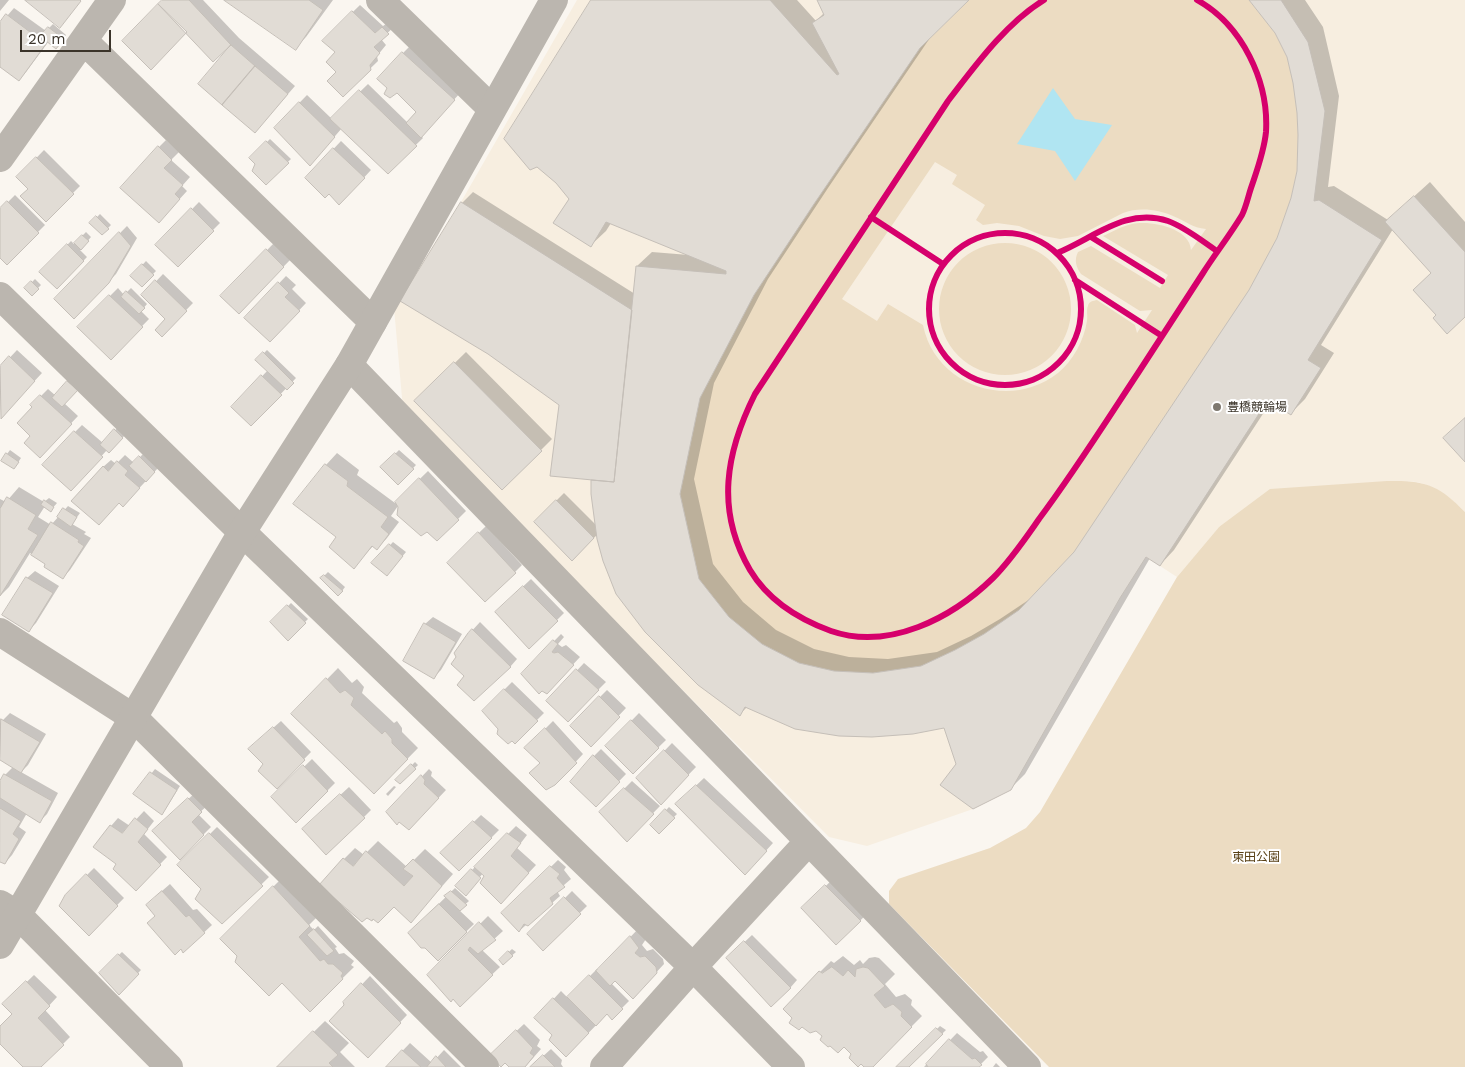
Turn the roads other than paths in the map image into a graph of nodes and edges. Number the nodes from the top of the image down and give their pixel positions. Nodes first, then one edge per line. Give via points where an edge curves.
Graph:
1 (380, 0) edge
2 (554, 0) edge
3 (109, 1) edge
4 (84, 41) junction
5 (492, 109) junction
6 (0, 158) edge
7 (0, 296) edge
8 (373, 322) junction
9 (349, 365) junction
10 (242, 532) junction
11 (0, 632) edge
12 (134, 718) junction
13 (809, 841) junction
14 (9, 909) edge
15 (0, 945) edge
16 (693, 967) junction
17 (170, 1067) edge
18 (485, 1067) edge
19 (604, 1067) edge
20 (791, 1067) edge
21 (1027, 1067) edge

1 - 5 street
2 - 5 street
3 - 4 street
4 - 6 street
4 - 8 street
5 - 8 street
7 - 10 street
8 - 9 street
9 - 10 street
9 - 13 street
10 - 12 street
10 - 16 street
11 - 12 street
12 - 14 street
12 - 18 street
13 - 16 street
13 - 21 street
14 - 15 street
14 - 17 street
16 - 19 street
16 - 20 street

